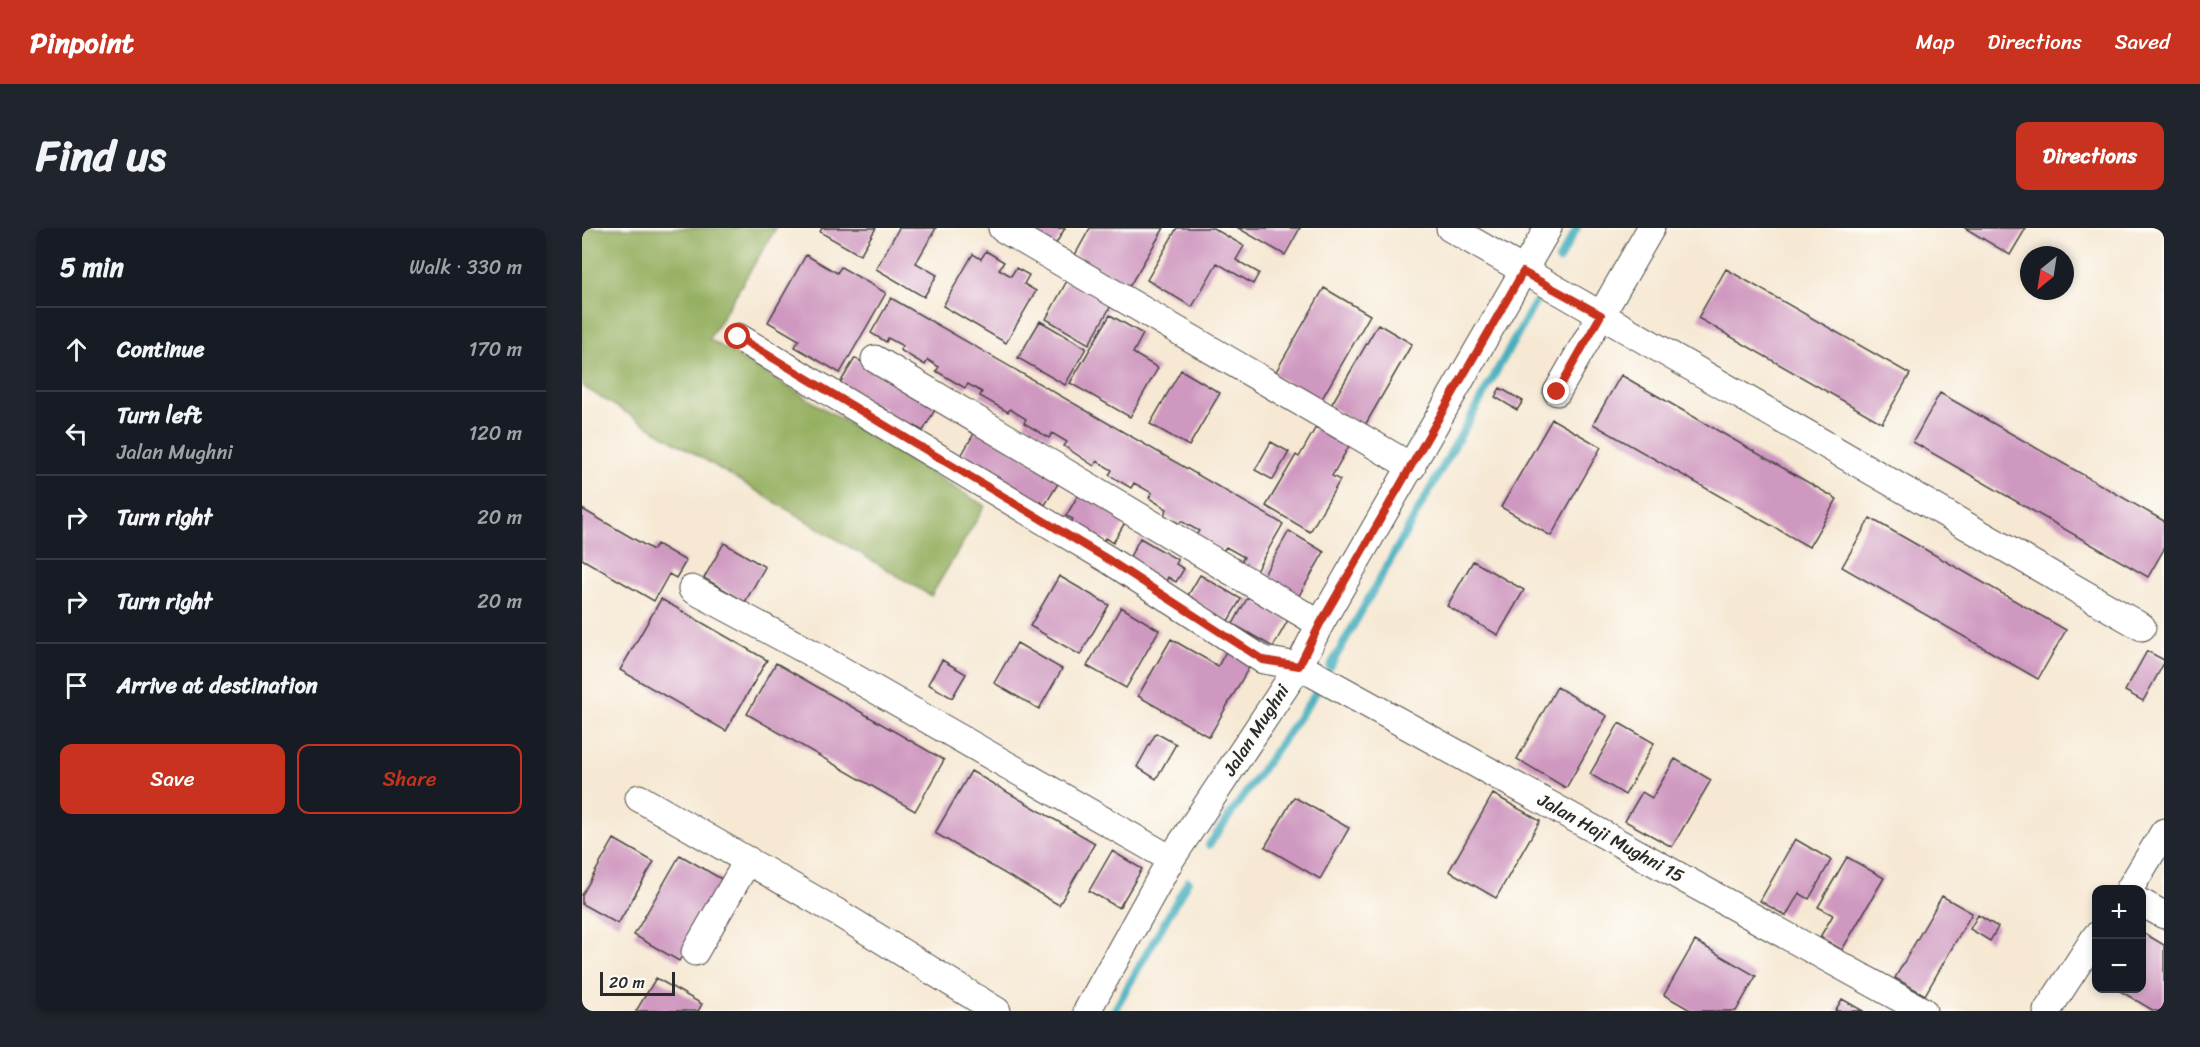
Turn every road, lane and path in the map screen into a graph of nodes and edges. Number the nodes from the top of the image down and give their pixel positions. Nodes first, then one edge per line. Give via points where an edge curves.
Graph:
1 (1002, 228) edge
2 (1450, 228) edge
3 (1548, 228) edge
4 (1651, 228) edge
5 (1523, 272) junction
6 (1601, 315) junction
7 (738, 337) dead end
8 (875, 359) dead end
9 (1557, 392) dead end
10 (1412, 467) junction
11 (692, 589) dead end
12 (1320, 624) junction
13 (2142, 627) dead end
14 (1299, 666) junction
15 (639, 798) dead end
16 (2164, 832) edge
17 (748, 860) junction
18 (1171, 860) junction
19 (2132, 885) edge
20 (2146, 905) edge
21 (2164, 915) edge
22 (2095, 939) edge
23 (695, 952) dead end
24 (997, 1011) edge
25 (1087, 1011) edge
26 (1923, 1011) edge
27 (2047, 1011) edge

1 - 10 street
2 - 5 street
3 - 5 street, Jalan Mughni
4 - 6 street
5 - 6 street
5 - 10 street, Jalan Mughni
6 - 9 street
6 - 13 street
7 - 14 street, Jalan Haji Mughni 15 via 1109,560 1263,660
8 - 12 street
10 - 12 street, Jalan Mughni
11 - 18 street via 815,655
12 - 14 street, Jalan Mughni
14 - 18 street, Jalan Mughni
14 - 26 street, Jalan Haji Mughni 15
15 - 17 street
16 - 19 street
17 - 23 street
17 - 24 street
18 - 25 street, Jalan Mughni
20 - 21 street
22 - 27 street

